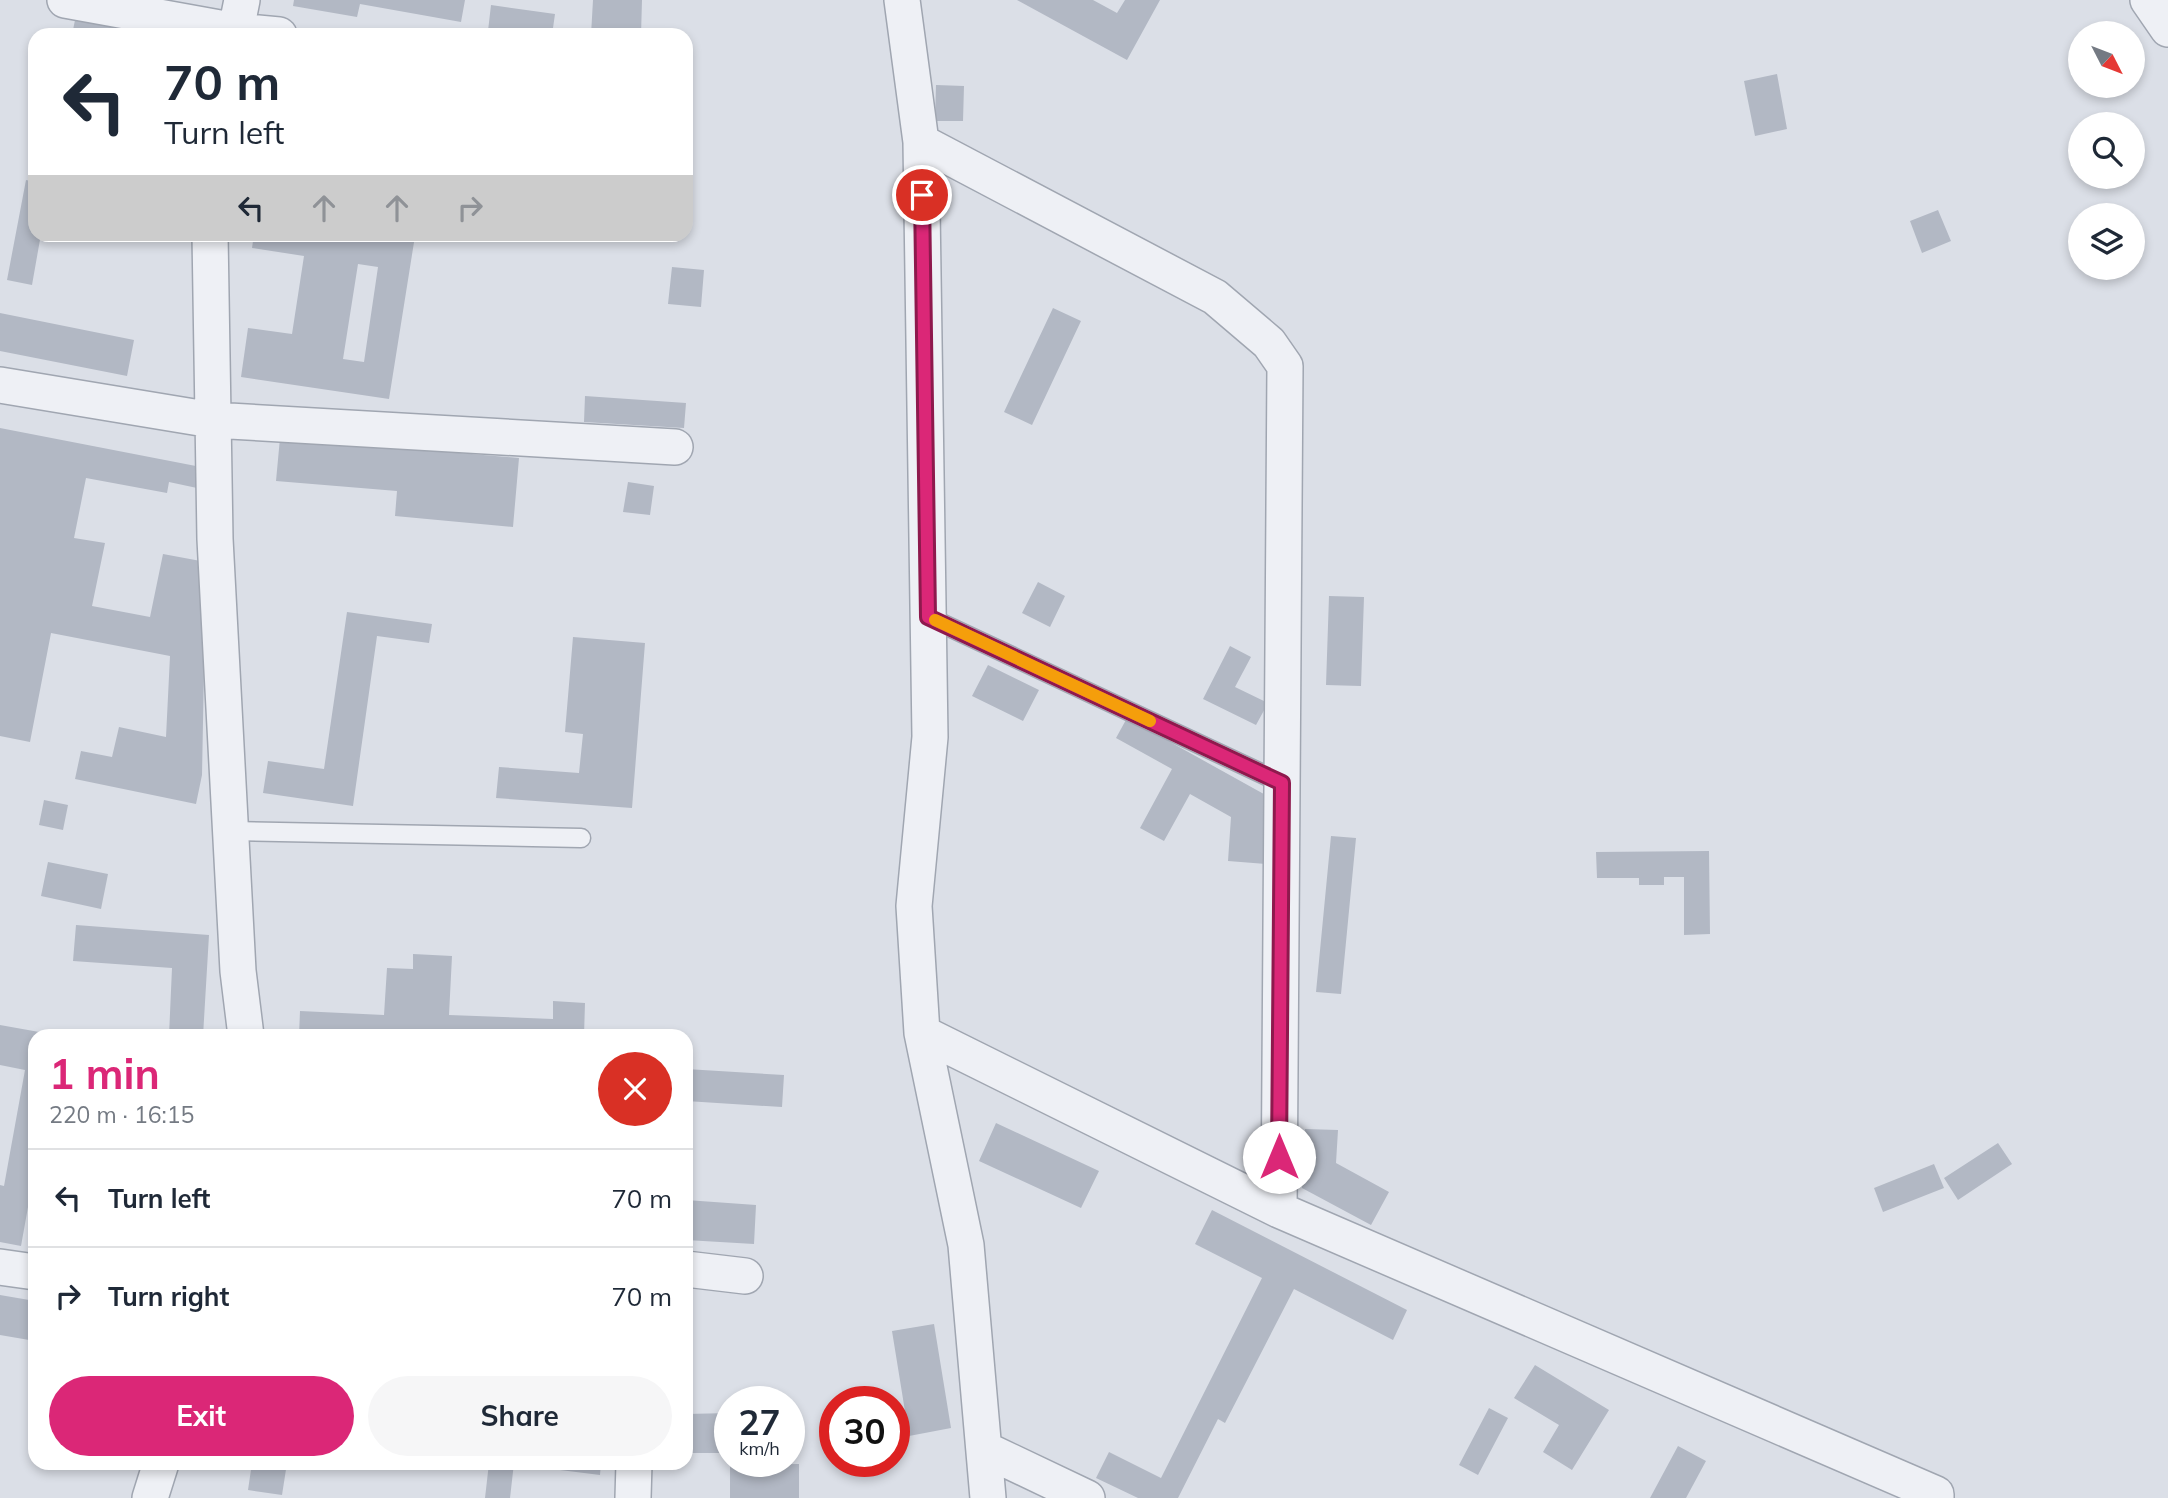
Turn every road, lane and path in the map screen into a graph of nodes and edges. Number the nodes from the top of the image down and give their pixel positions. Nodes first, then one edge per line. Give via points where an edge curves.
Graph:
1 (65, 0) edge
2 (902, 0) edge
3 (2148, 0) edge
4 (237, 22) edge
5 (256, 28) edge
6 (2168, 29) edge
7 (921, 142) junction
8 (210, 242) edge
9 (0, 385) edge
10 (212, 419) junction
11 (675, 447) dead end
12 (928, 617) junction
13 (1282, 783) junction
14 (232, 831) junction
15 (581, 838) dead end
16 (245, 1029) edge
17 (922, 1033) junction
18 (1279, 1210) junction
19 (0, 1267) edge
20 (693, 1270) edge
21 (28, 1271) edge
22 (745, 1276) dead end
23 (984, 1449) junction
24 (160, 1470) edge
25 (634, 1470) edge
26 (150, 1498) edge
27 (634, 1498) edge
28 (988, 1498) edge
29 (1087, 1498) edge
30 (1936, 1498) edge

1 - 4 street
2 - 7 street
3 - 6 street
4 - 5 street
7 - 12 street
7 - 13 street via 1215,297 1269,343 1285,366
8 - 10 street
9 - 10 street
10 - 11 street
10 - 14 street
12 - 13 lane
12 - 17 street via 930,737 914,906
13 - 18 street
14 - 15 lane
14 - 16 street
17 - 18 street
17 - 23 street via 966,1245
18 - 30 street via 1936,1494
19 - 21 street
20 - 22 street
23 - 28 street
23 - 29 street
24 - 26 street
25 - 27 street

